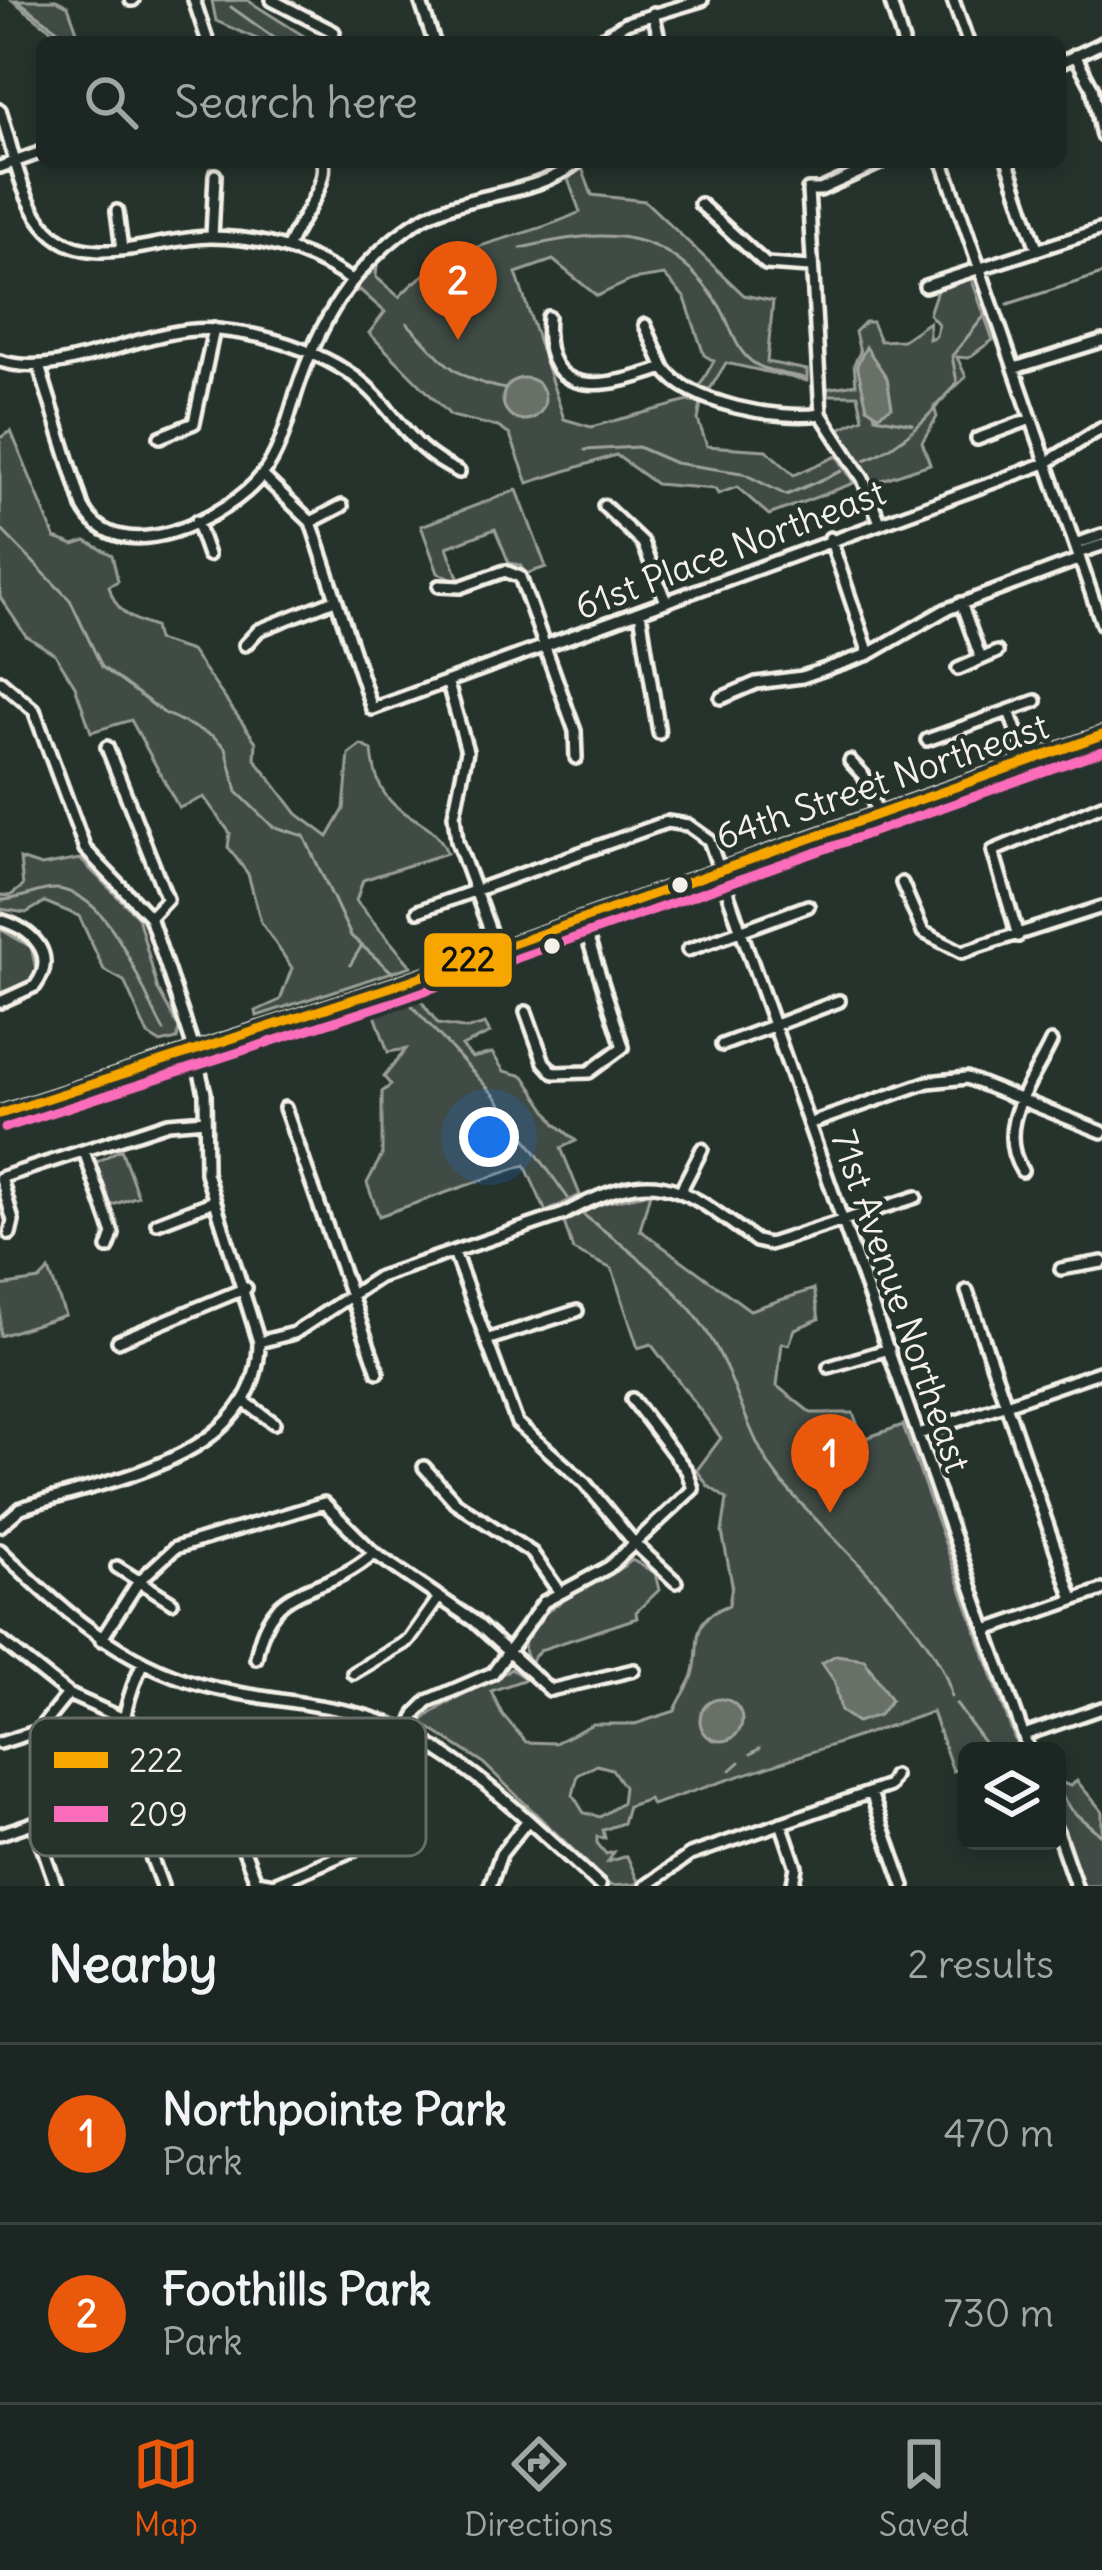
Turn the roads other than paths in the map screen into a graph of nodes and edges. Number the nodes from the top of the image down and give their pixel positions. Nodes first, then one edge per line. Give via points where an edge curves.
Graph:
1 (194, 0) edge
2 (272, 0) edge
3 (420, 0) edge
4 (702, 0) edge
5 (890, 0) edge
6 (953, 0) edge
7 (653, 13) junction
8 (334, 32) dead end
9 (206, 36) edge
10 (432, 36) edge
11 (608, 36) edge
12 (659, 36) edge
13 (901, 36) edge
14 (966, 36) edge
15 (1102, 43) edge
16 (1075, 55) junction
17 (1066, 60) edge
18 (0, 110) edge
19 (1102, 136) edge
20 (36, 154) edge
21 (17, 162) junction
22 (0, 166) edge
23 (323, 168) edge
24 (568, 168) edge
25 (869, 168) edge
26 (881, 168) edge
27 (945, 168) edge
28 (1010, 168) edge
29 (214, 175) dead end
30 (884, 181) dead end
31 (700, 204) dead end
32 (117, 211) dead end
33 (1102, 229) edge
34 (212, 237) junction
35 (288, 248) junction
36 (122, 249) junction
37 (1037, 249) junction
38 (810, 267) junction
39 (980, 268) junction
40 (351, 280) junction
41 (925, 286) dead end
42 (548, 317) dead end
43 (645, 325) dead end
44 (214, 329) junction
45 (1102, 340) edge
46 (309, 352) junction
47 (0, 361) edge
48 (39, 365) junction
49 (664, 368) junction
50 (1015, 368) junction
51 (821, 415) junction
52 (1031, 419) junction
53 (1102, 428) edge
54 (160, 437) dead end
55 (977, 439) dead end
56 (1046, 463) junction
57 (459, 472) dead end
58 (262, 475) junction
59 (342, 506) dead end
60 (604, 506) dead end
61 (196, 520) junction
62 (879, 520) junction
63 (311, 522) junction
64 (1102, 535) edge
65 (830, 538) junction
66 (1102, 545) edge
67 (1078, 552) junction
68 (208, 555) dead end
69 (439, 586) dead end
70 (332, 602) junction
71 (666, 602) junction
72 (962, 603) junction
73 (640, 612) junction
74 (1102, 624) edge
75 (245, 644) dead end
76 (546, 647) junction
77 (997, 652) dead end
78 (869, 654) junction
79 (980, 656) junction
80 (958, 669) dead end
81 (2, 681) edge
82 (448, 684) junction
83 (721, 698) dead end
84 (1036, 701) dead end
85 (1009, 711) junction
86 (659, 733) dead end
87 (1102, 735) edge
88 (927, 740) dead end
89 (107, 747) dead end
90 (576, 758) dead end
91 (850, 761) dead end
92 (1027, 761) junction
93 (1102, 805) edge
94 (878, 815) junction
95 (722, 869) junction
96 (902, 884) dead end
97 (475, 890) junction
98 (808, 906) dead end
99 (1102, 908) edge
100 (418, 911) dead end
101 (150, 917) junction
102 (0, 920) edge
103 (582, 920) junction
104 (743, 929) junction
105 (1018, 936) junction
106 (497, 950) junction
107 (688, 950) dead end
108 (839, 1000) dead end
109 (0, 1002) edge
110 (526, 1012) dead end
111 (776, 1024) junction
112 (1051, 1042) dead end
113 (722, 1046) dead end
114 (196, 1052) junction
115 (1023, 1102) junction
116 (285, 1108) dead end
117 (0, 1114) edge
118 (205, 1120) junction
119 (811, 1123) junction
120 (1102, 1132) edge
121 (702, 1149) dead end
122 (84, 1151) junction
123 (1022, 1171) dead end
124 (0, 1178) edge
125 (682, 1188) junction
126 (916, 1197) dead end
127 (214, 1202) junction
128 (845, 1222) junction
129 (157, 1223) dead end
130 (10, 1234) dead end
131 (108, 1248) dead end
132 (454, 1252) junction
133 (1102, 1262) edge
134 (1061, 1269) dead end
135 (246, 1288) junction
136 (967, 1291) dead end
137 (352, 1295) junction
138 (577, 1311) dead end
139 (118, 1340) dead end
140 (486, 1340) junction
141 (260, 1342) junction
142 (890, 1349) junction
143 (829, 1367) dead end
144 (1102, 1371) edge
145 (378, 1372) dead end
146 (632, 1399) dead end
147 (244, 1402) junction
148 (1008, 1404) junction
149 (274, 1423) dead end
150 (919, 1434) junction
151 (424, 1467) dead end
152 (0, 1526) edge
153 (635, 1544) junction
154 (0, 1550) edge
155 (374, 1553) junction
156 (117, 1567) dead end
157 (139, 1581) junction
158 (676, 1582) dead end
159 (558, 1590) junction
160 (1102, 1590) edge
161 (438, 1599) junction
162 (1073, 1599) junction
163 (172, 1602) dead end
164 (987, 1630) junction
165 (0, 1640) edge
166 (100, 1640) junction
167 (511, 1653) junction
168 (256, 1658) dead end
169 (142, 1664) junction
170 (634, 1670) dead end
171 (353, 1673) dead end
172 (68, 1694) junction
173 (1102, 1708) edge
174 (49, 1718) edge
175 (114, 1718) edge
176 (121, 1718) edge
177 (360, 1718) edge
178 (416, 1718) edge
179 (30, 1734) edge
180 (1024, 1735) junction
181 (1026, 1742) edge
182 (0, 1743) edge
183 (426, 1745) edge
184 (894, 1776) dead end
185 (871, 1793) junction
186 (528, 1820) junction
187 (781, 1823) junction
188 (30, 1824) edge
189 (0, 1834) edge
190 (1064, 1850) edge
191 (46, 1856) edge
192 (151, 1856) edge
193 (246, 1856) edge
194 (340, 1856) edge
195 (793, 1882) dead end
196 (1076, 1884) edge
197 (56, 1886) edge
198 (162, 1886) edge
199 (490, 1886) edge
200 (600, 1886) edge
201 (646, 1886) edge
202 (904, 1886) edge
203 (1062, 1886) edge

1 - 9 street
2 - 8 street
3 - 10 street
4 - 7 street
5 - 13 street
6 - 14 street
7 - 11 street
7 - 12 street
15 - 16 street
16 - 17 street
16 - 19 street via 1092,87
18 - 21 street
20 - 21 street
21 - 22 street
21 - 36 street via 37,216 56,237 86,251
23 - 35 street
24 - 40 street via 427,217
25 - 38 street via 808,190
26 - 30 street
27 - 39 street
28 - 37 street
29 - 34 street
31 - 38 street via 766,264
32 - 36 street
33 - 37 street
34 - 35 street
34 - 36 street
35 - 40 street
37 - 39 street
38 - 51 street
39 - 41 street
39 - 50 street
40 - 46 street
42 - 49 street via 551,349 572,380 612,386
43 - 49 street
44 - 46 street
44 - 48 street via 160,332
44 - 54 street via 199,412 184,429
45 - 50 street
46 - 57 street via 368,388 425,455
46 - 58 street
47 - 48 street
48 - 61 street via 88,517 116,537 141,538
49 - 51 street via 688,392 788,418
50 - 52 street
51 - 62 street via 863,478
52 - 55 street
52 - 56 street
53 - 56 street, 61st Place Northeast
56 - 62 street, 61st Place Northeast
56 - 67 street
58 - 61 street via 227,507
58 - 63 street
59 - 63 street
60 - 71 street via 643,543
61 - 68 street
62 - 65 street, 61st Place Northeast
63 - 70 street
64 - 67 street
65 - 71 street, 61st Place Northeast
65 - 78 street
66 - 67 street
67 - 72 street
67 - 74 street
69 - 76 street via 513,572
70 - 75 street via 260,630
70 - 82 street, 61st Place Northeast via 371,710
71 - 73 street, 61st Place Northeast
72 - 78 street
72 - 79 street
73 - 76 street, 61st Place Northeast
73 - 86 street
76 - 82 street, 61st Place Northeast
76 - 90 street via 575,731
77 - 79 street
78 - 83 street
79 - 80 street
81 - 101 street via 34,710 85,849
82 - 97 street via 467,751 455,827
84 - 85 street
85 - 88 street
85 - 92 street
87 - 92 main road, 64th Street Northeast
89 - 101 street via 167,898
91 - 94 street
92 - 94 main road, 64th Street Northeast
93 - 105 street via 993,851
94 - 95 main road, 64th Street Northeast
95 - 97 street via 700,831 667,822
95 - 103 main road, 64th Street Northeast
95 - 104 street, 71st Avenue Northeast
96 - 105 street via 919,926 944,946 972,951
97 - 100 street
97 - 106 street
98 - 104 street
99 - 105 street
101 - 114 street
102 - 109 street via 40,945 43,976
103 - 106 main road, 64th Street Northeast
103 - 110 street via 623,1047 575,1076 548,1069
104 - 107 street
104 - 111 street, 71st Avenue Northeast
106 - 114 main road, 64th Street Northeast
108 - 111 street
111 - 113 street
111 - 119 street, 71st Avenue Northeast
112 - 115 street
114 - 117 main road, 64th Street Northeast
114 - 118 street
115 - 119 street via 979,1081 947,1078
115 - 120 street
115 - 123 street via 1007,1137
116 - 137 street
118 - 122 street via 168,1123
118 - 127 street
119 - 128 street, 71st Avenue Northeast
121 - 125 street
122 - 124 street
122 - 131 street via 113,1234
124 - 130 street
125 - 128 street via 769,1244
125 - 132 street via 622,1189
126 - 128 street
127 - 129 street
127 - 135 street
128 - 142 street, 71st Avenue Northeast
132 - 137 street via 379,1277
132 - 140 street
133 - 134 street
135 - 139 street
135 - 141 street
136 - 148 street
137 - 141 street via 294,1334
137 - 145 street
138 - 140 street
140 - 153 street via 518,1423 585,1483
141 - 147 street
142 - 143 street
142 - 150 street, 71st Avenue Northeast
144 - 148 street
146 - 153 street via 693,1489
147 - 149 street
147 - 152 street via 185,1453 21,1508
148 - 150 street
148 - 162 street
150 - 164 street, 71st Avenue Northeast
151 - 159 street via 455,1502 532,1553
153 - 158 street
153 - 159 street via 609,1567
154 - 166 street
155 - 157 street via 324,1503 175,1548
155 - 161 street
155 - 168 street via 339,1580 274,1606
156 - 157 street
157 - 163 street
157 - 166 street
159 - 167 street
160 - 162 street
161 - 167 street
161 - 171 street via 410,1640
162 - 164 street
164 - 180 street, 71st Avenue Northeast
165 - 172 street
166 - 169 street
167 - 170 street via 550,1690
167 - 178 street via 478,1682 428,1701
169 - 176 street
169 - 177 street
172 - 174 street
172 - 175 street
173 - 180 street
179 - 182 street
180 - 181 street, 71st Avenue Northeast
183 - 186 street
184 - 185 street
185 - 187 street
185 - 202 street
186 - 199 street via 501,1854
186 - 200 street
187 - 195 street
187 - 201 street via 690,1855
188 - 189 street
190 - 196 street
191 - 197 street
192 - 198 street
193 - 194 street via 256,1881 274,1884
196 - 203 street

